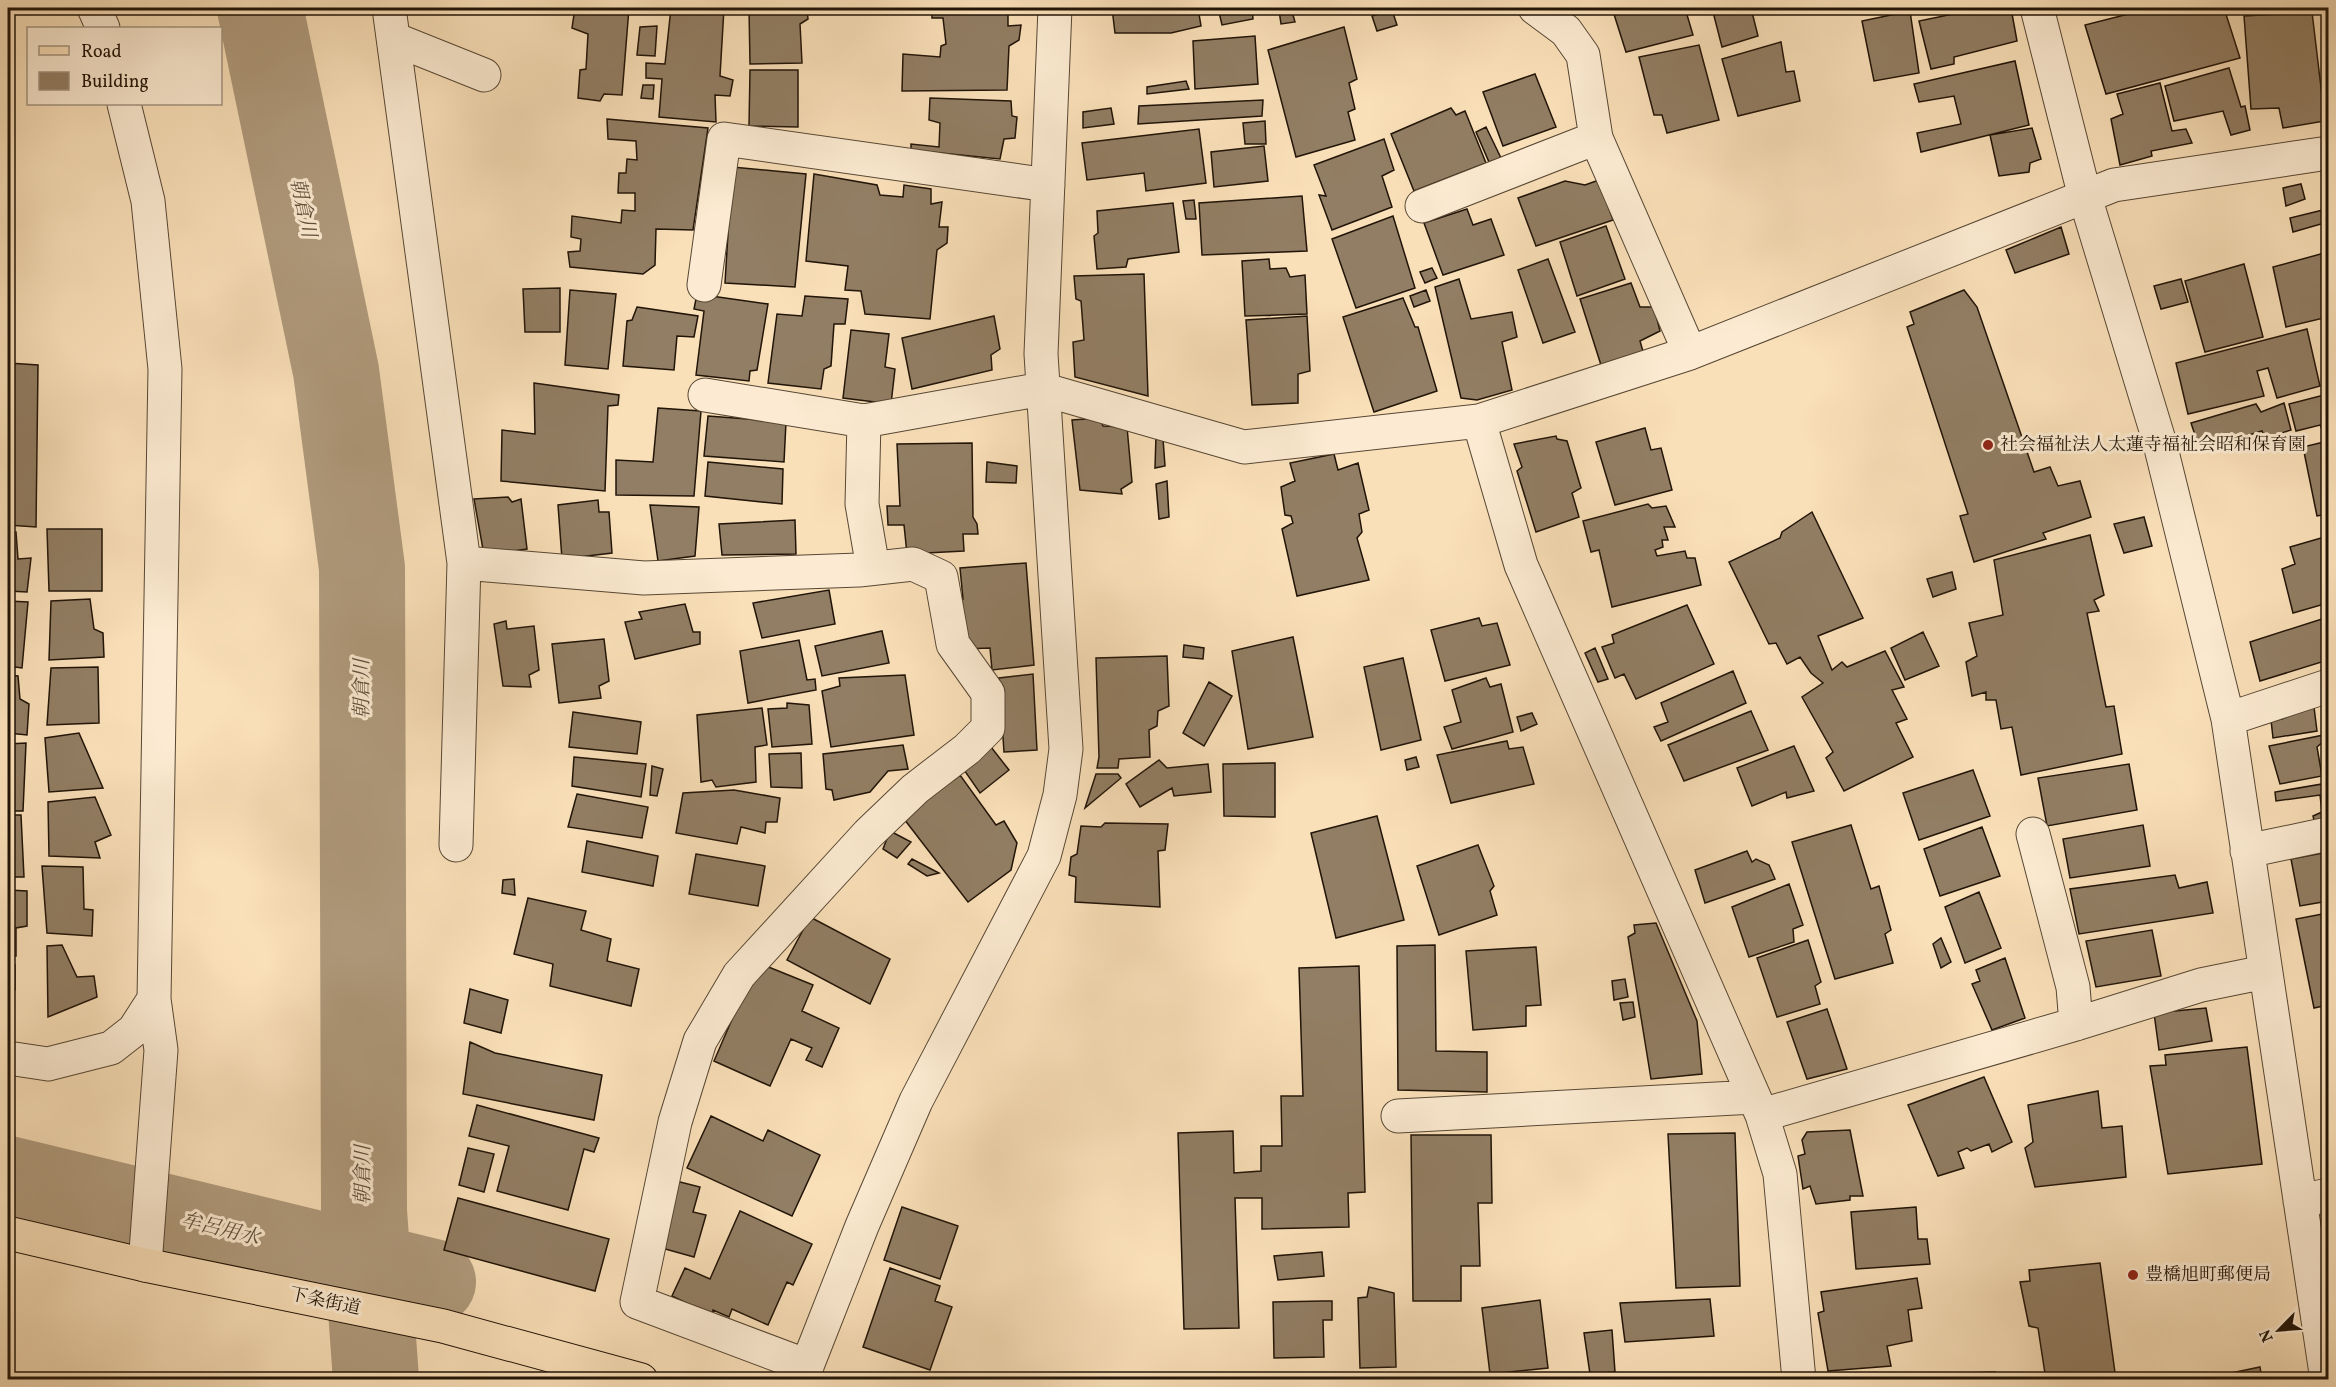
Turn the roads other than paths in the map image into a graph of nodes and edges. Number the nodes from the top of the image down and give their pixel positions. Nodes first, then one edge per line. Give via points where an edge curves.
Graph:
1 (94, 8) edge
2 (389, 8) edge
3 (1055, 8) edge
4 (1535, 8) edge
5 (2037, 8) edge
6 (103, 27) edge
7 (393, 39) junction
8 (484, 75) dead end
9 (124, 105) edge
10 (1596, 138) junction
11 (2328, 153) edge
12 (1048, 185) junction
13 (2085, 197) junction
14 (1422, 206) dead end
15 (704, 285) dead end
16 (1690, 353) junction
17 (1042, 389) junction
18 (705, 395) dead end
19 (864, 421) junction
20 (1479, 421) junction
21 (464, 563) junction
22 (873, 568) junction
23 (2328, 686) edge
24 (2228, 719) junction
25 (2033, 834) dead end
26 (2328, 834) edge
27 (456, 844) dead end
28 (2247, 851) junction
29 (2265, 972) junction
30 (154, 999) junction
31 (2076, 1024) junction
32 (8, 1058) edge
33 (1758, 1106) junction
34 (1398, 1116) dead end
35 (2314, 1198) edge
36 (8, 1233) edge
37 (145, 1263) junction
38 (806, 1373) edge
39 (641, 1380) edge
40 (1799, 1380) edge
41 (2327, 1380) edge

1 - 6 street
2 - 7 street
3 - 12 street
4 - 10 street via 1566,31 1583,55
5 - 13 street
7 - 8 street
7 - 21 street
9 - 30 street via 148,201 165,369
10 - 14 street
10 - 16 street
11 - 13 street via 2114,184
12 - 15 street via 724,139
12 - 17 street
13 - 16 street
13 - 24 street via 2159,440
16 - 20 street
17 - 19 street
17 - 20 street via 1244,447
17 - 38 street via 1066,749 1060,795 1044,856 916,1101 862,1226
18 - 19 street
19 - 22 street via 861,504
20 - 33 street via 1521,565
21 - 22 street via 644,578
21 - 27 street
22 - 38 street via 913,564 941,577 953,644 988,693 988,728 868,834 739,975 700,1041 678,1112 637,1302
23 - 24 street
24 - 28 street
25 - 31 street via 2073,987
26 - 28 street
28 - 29 street
29 - 31 street via 2201,985
29 - 35 street
30 - 32 street via 134,1030 111,1048 48,1064
30 - 37 street via 161,1050
31 - 33 street
33 - 34 street
33 - 40 street via 1780,1174
35 - 41 street
36 - 37 main road, 下条街道
37 - 39 main road, 下条街道 via 443,1326

